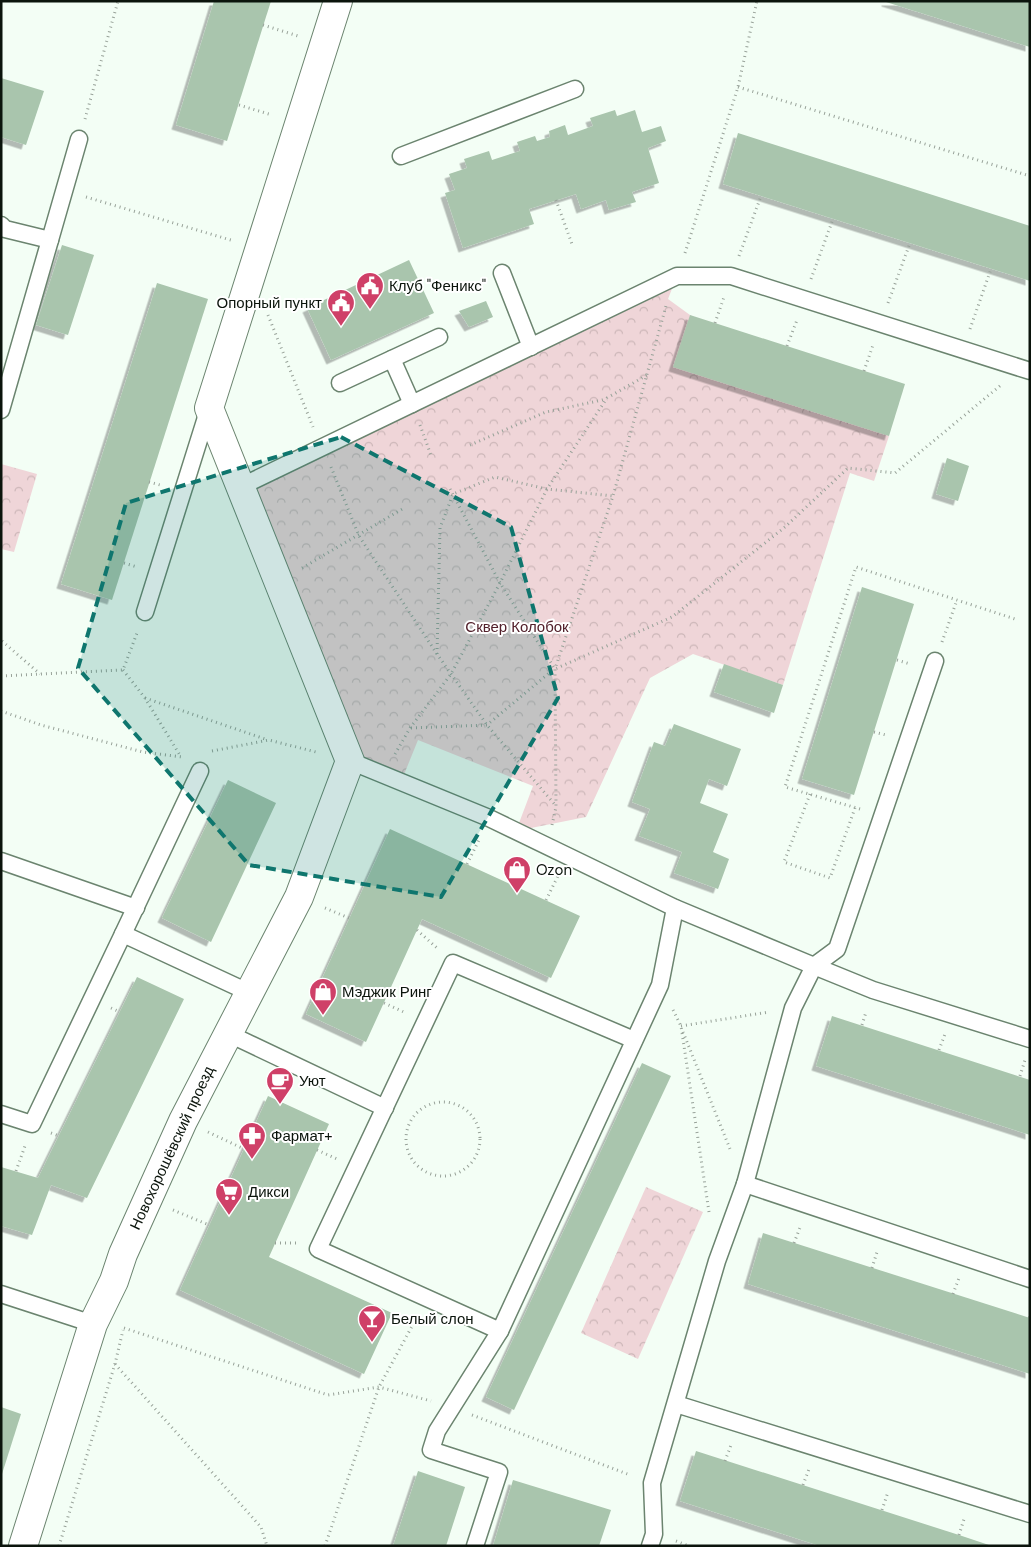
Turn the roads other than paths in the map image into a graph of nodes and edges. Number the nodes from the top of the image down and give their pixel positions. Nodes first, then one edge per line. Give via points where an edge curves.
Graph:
1 (338, 1) edge
2 (575, 88) dead end
3 (79, 139) road end
4 (401, 156) dead end
5 (1, 225) edge
6 (50, 240) junction
7 (502, 273) dead end
8 (439, 337) dead end
9 (531, 347) junction
10 (392, 359) junction
11 (1025, 370) edge
12 (340, 383) dead end
13 (412, 404) junction
14 (209, 408) junction
15 (1, 410) edge
16 (240, 487) junction
17 (144, 612) road end
18 (935, 661) road end
19 (350, 762) junction
20 (200, 771) road end
21 (1, 861) edge
22 (136, 908) junction
23 (675, 908) junction
24 (123, 934) junction
25 (814, 966) junction
26 (248, 992) junction
27 (228, 1033) junction
28 (1030, 1039) edge
29 (634, 1040) junction
30 (385, 1108) junction
31 (1, 1114) edge
32 (745, 1184) junction
33 (1030, 1278) edge
34 (1, 1294) edge
35 (93, 1324) junction
36 (500, 1331) junction
37 (676, 1404) junction
38 (1030, 1514) edge
39 (23, 1546) edge
40 (474, 1546) edge
41 (650, 1546) edge

1 - 14 street
2 - 4 lane
3 - 6 lane
5 - 6 lane via 5,229
6 - 15 lane
7 - 9 lane
8 - 10 lane
9 - 11 lane via 677,276 732,276
9 - 13 lane
10 - 12 lane
10 - 13 lane
13 - 16 lane
14 - 16 street
14 - 17 lane
16 - 19 street
18 - 25 lane via 837,949
19 - 23 lane via 489,818
19 - 26 street, Новохорошёвский проезд via 299,896
20 - 22 lane
21 - 22 lane
22 - 24 lane
23 - 25 lane
23 - 29 lane via 660,985
24 - 26 lane
24 - 31 lane via 32,1124
25 - 28 lane via 873,990
25 - 32 lane via 793,1008
26 - 27 street, Новохорошёвский проезд
27 - 30 lane
27 - 35 street, Новохорошёвский проезд via 183,1121
29 - 30 lane via 454,963
29 - 36 lane
30 - 36 lane via 318,1249
32 - 33 lane
32 - 37 lane via 717,1261
34 - 35 lane
35 - 39 street, Новохорошёвский проезд
36 - 40 lane via 437,1431 431,1450 499,1472
37 - 38 lane
37 - 41 lane via 652,1483 654,1534

